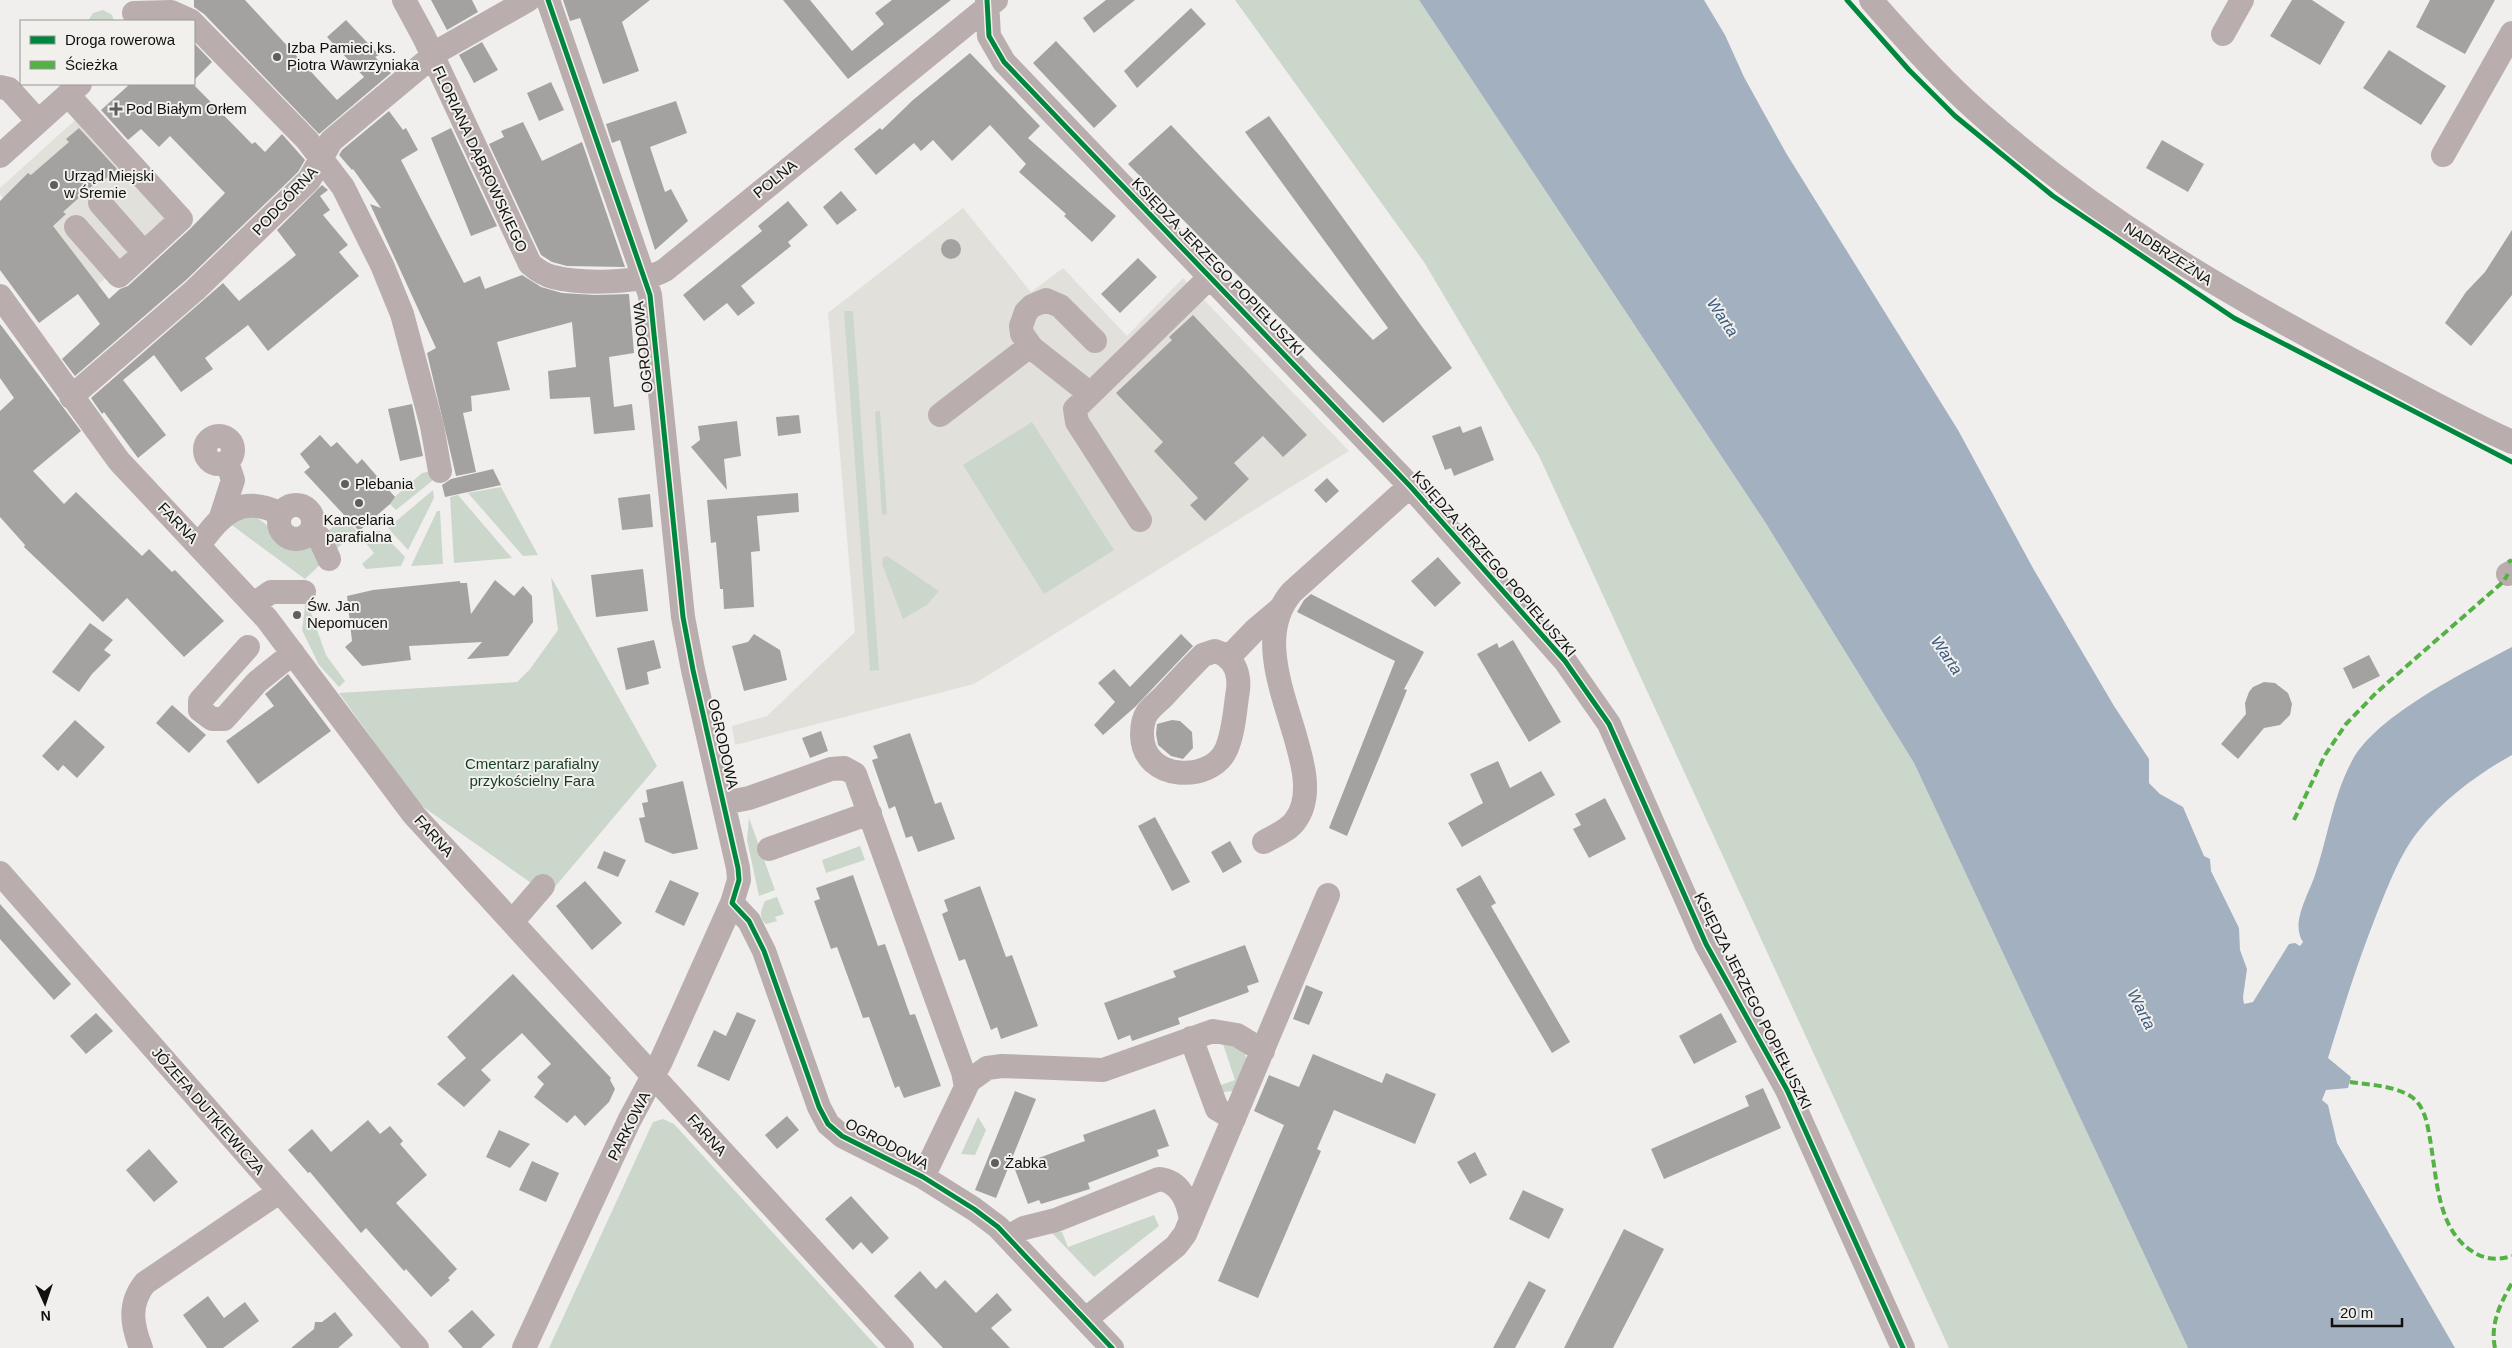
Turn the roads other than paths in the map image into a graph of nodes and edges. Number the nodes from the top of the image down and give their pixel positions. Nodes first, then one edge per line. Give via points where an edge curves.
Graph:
1 (404, 0) edge
2 (528, 0) edge
3 (548, 0) edge
4 (1871, 0) edge
5 (2242, 0) edge
6 (990, 2) edge
7 (131, 11) edge
8 (181, 11) edge
9 (195, 25) edge
10 (2512, 33) edge
11 (2223, 34) dead end
12 (433, 55) junction
13 (0, 87) edge
14 (74, 89) edge
15 (38, 121) junction
16 (2443, 155) dead end
17 (0, 156) edge
18 (322, 158) junction
19 (100, 203) dead end
20 (76, 227) dead end
21 (144, 253) junction
22 (530, 264) joint
23 (1210, 277) junction
24 (645, 278) junction
25 (0, 296) edge
26 (1095, 341) dead end
27 (1030, 346) junction
28 (1090, 393) junction
29 (71, 397) junction
30 (940, 415) dead end
31 (2512, 442) edge
32 (227, 462) dead end
33 (440, 471) dead end
34 (1410, 486) junction
35 (221, 517) junction
36 (1140, 520) dead end
37 (199, 545) junction
38 (329, 559) dead end
39 (304, 592) dead end
40 (254, 604) junction
41 (1280, 609) junction
42 (248, 647) dead end
43 (292, 653) junction
44 (1228, 658) junction
45 (724, 803) junction
46 (870, 813) junction
47 (1264, 842) dead end
48 (769, 849) dead end
49 (0, 873) edge
50 (543, 886) dead end
51 (1328, 895) dead end
52 (732, 903) junction
53 (512, 922) junction
54 (1191, 1038) junction
55 (1263, 1051) junction
56 (654, 1076) junction
57 (966, 1087) junction
58 (1234, 1119) junction
59 (923, 1177) junction
60 (278, 1192) junction
61 (1191, 1220) junction
62 (1008, 1237) junction
63 (1086, 1319) junction
64 (141, 1348) edge
65 (417, 1348) edge
66 (524, 1348) edge
67 (902, 1348) edge
68 (1112, 1348) edge
69 (1903, 1348) edge

1 - 12 street, FLORIANA DĄBROWSKIEGO
2 - 12 street, PODGÓRNA
3 - 24 street, OGRODOWA
4 - 31 street, NADBRZEŻNA via 1976,111 2019,148 2132,230 2263,313
5 - 11 street
6 - 23 street, KSIĘDZA JERZEGO POPIEŁUSZKI via 989,36 1004,62
6 - 24 street, POLNA via 665,270
7 - 8 street
9 - 18 street
10 - 16 street
12 - 18 street, PODGÓRNA via 331,141
12 - 22 street, FLORIANA DĄBROWSKIEGO
13 - 15 street via 9,89
14 - 15 street
14 - 21 street via 182,219
15 - 17 street
18 - 29 street, PODGÓRNA via 308,180 237,250
18 - 33 street via 352,202 397,300
19 - 21 street
20 - 21 street via 119,276
22 - 24 street, POLNA via 544,274 565,279
23 - 28 street
23 - 34 street, KSIĘDZA JERZEGO POPIEŁUSZKI
24 - 45 street, OGRODOWA via 651,303 683,617
25 - 29 street, FARNA
26 - 27 street via 1060,306 1046,300 1032,306 1022,319 1022,334
27 - 28 street
27 - 30 street
28 - 36 street via 1077,405 1075,418
29 - 37 street, FARNA via 129,472
32 - 35 street via 233,480
34 - 41 street via 1292,592
34 - 69 street, KSIĘDZA JERZEGO POPIEŁUSZKI via 1565,661 1609,724 1706,944 1787,1090
35 - 37 street
35 - 38 street via 235,509 266,508 281,514 281,529 288,536 298,538 310,530 319,537
37 - 40 street, FARNA
39 - 40 street via 271,592
40 - 43 street, FARNA
41 - 44 street
41 - 47 street via 1274,632 1275,661 1306,792 1296,820
42 - 43 street via 200,701 200,710 212,720 224,719 257,682
43 - 53 street, FARNA via 414,815
44 - 44 street via 1215,651 1203,656 1147,713 1142,729 1143,747 1150,761 1171,771 1194,771 1209,767 1221,758 1229,740 1239,679
45 - 46 street via 742,800 831,769 844,768 855,774
45 - 52 street, OGRODOWA via 739,880
46 - 48 street
46 - 57 street
49 - 60 street, JÓZEFA DUTKIEWICZA
50 - 53 street
51 - 55 street
52 - 56 street, PARKOWA
52 - 59 street, OGRODOWA via 749,921 764,951 819,1107 828,1124 842,1136
53 - 56 street, FARNA
54 - 55 street via 1213,1031 1228,1032
54 - 57 street via 1103,1070 994,1066 974,1075
54 - 58 street via 1217,1109
55 - 58 street
56 - 66 street, PARKOWA via 629,1121
56 - 67 street, FARNA
57 - 59 street
58 - 61 street
59 - 62 street, OGRODOWA via 974,1209
60 - 64 street via 145,1283 136,1296 133,1318
60 - 65 street, JÓZEFA DUTKIEWICZA
61 - 62 street via 1180,1189 1159,1179 1056,1220 1024,1228
61 - 63 street via 1176,1246
62 - 63 street, OGRODOWA
63 - 68 street, OGRODOWA

